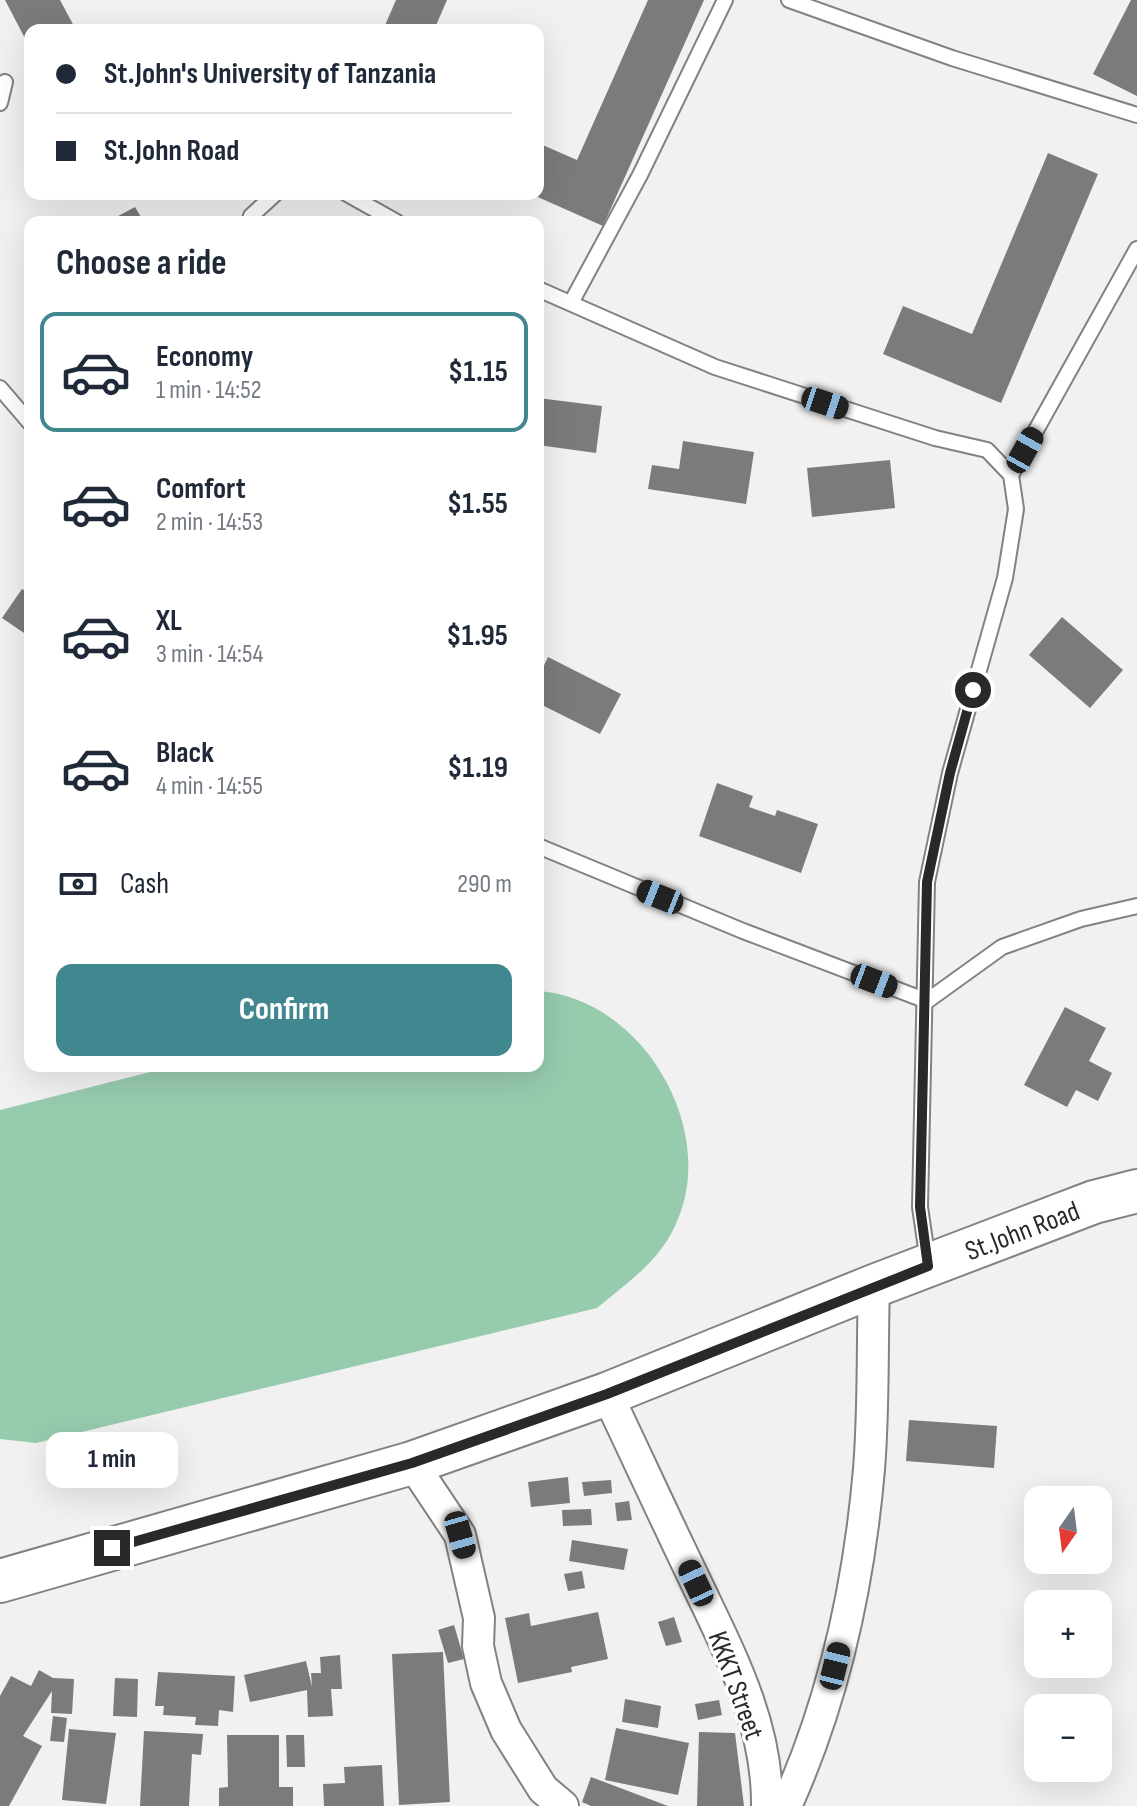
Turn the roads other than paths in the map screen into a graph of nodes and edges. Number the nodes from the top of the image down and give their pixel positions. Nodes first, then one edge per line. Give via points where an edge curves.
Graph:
1 (725, 0) edge
2 (789, 0) edge
3 (5, 82) dead end
4 (0, 103) edge
5 (1137, 115) edge
6 (268, 200) edge
7 (358, 200) edge
8 (251, 216) edge
9 (386, 216) edge
10 (1137, 249) edge
11 (544, 292) edge
12 (571, 303) junction
13 (0, 388) edge
14 (24, 416) edge
15 (1011, 475) junction
16 (544, 848) edge
17 (1137, 906) edge
18 (927, 1001) junction
19 (1137, 1191) edge
20 (928, 1266) junction
21 (874, 1286) junction
22 (607, 1394) junction
23 (412, 1463) junction
24 (0, 1581) edge
25 (563, 1806) edge
26 (767, 1806) edge
27 (786, 1806) edge

1 - 12 lane
2 - 5 lane via 981,68
3 - 4 lane
6 - 8 lane
7 - 9 lane
10 - 15 lane
11 - 12 lane
12 - 15 lane via 715,367 987,450
13 - 14 lane
15 - 18 lane via 1016,509 1005,578 950,773 927,882
16 - 18 lane
17 - 18 lane via 1002,947
18 - 20 lane via 920,1207
19 - 20 street, St.John Road via 1094,1202
20 - 21 street, St.John Road
21 - 22 street, St.John Road
21 - 27 street via 869,1468 855,1586 814,1745
22 - 23 street, St.John Road
22 - 26 street, KKKT Street via 751,1707
23 - 24 street, St.John Road
23 - 25 street via 460,1535 479,1618 486,1683 506,1730 543,1789

